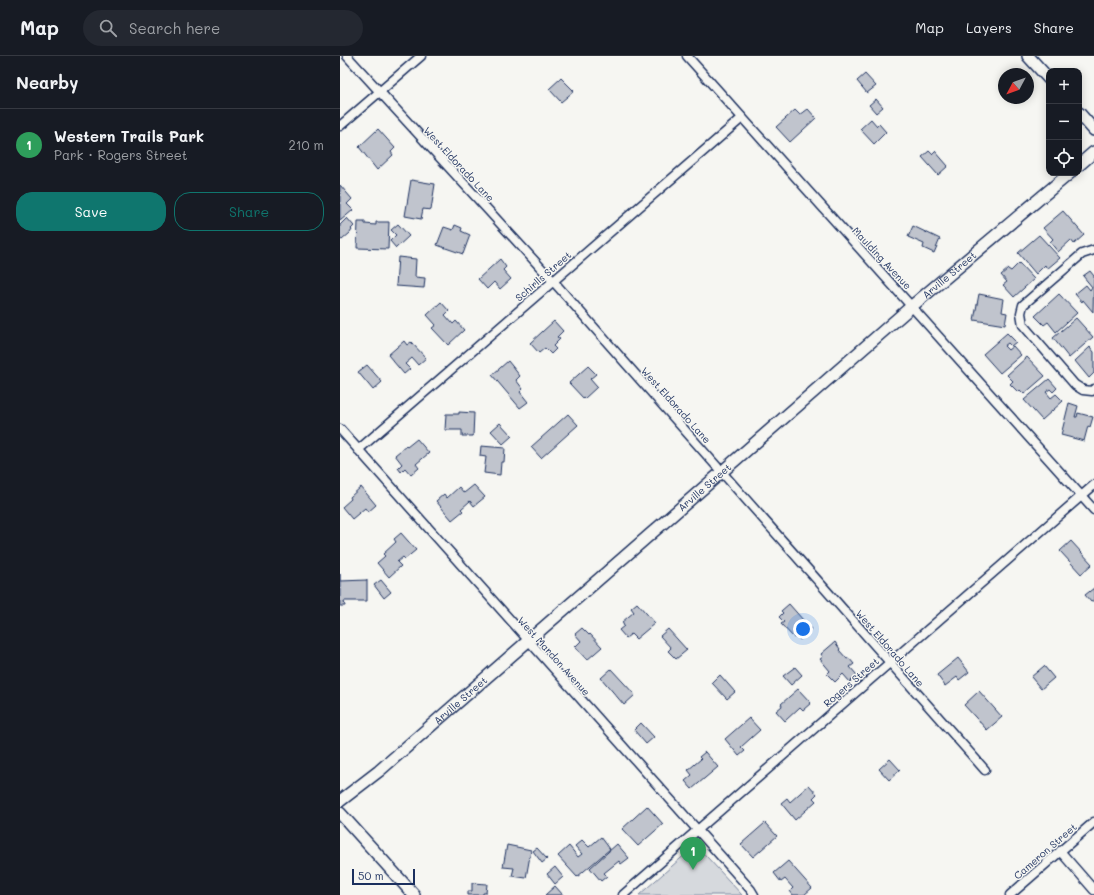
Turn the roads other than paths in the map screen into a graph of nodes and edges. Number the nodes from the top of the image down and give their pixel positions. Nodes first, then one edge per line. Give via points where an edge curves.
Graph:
1 (347, 56) edge
2 (421, 56) edge
3 (687, 56) edge
4 (1028, 56) edge
5 (1046, 76) edge
6 (379, 92) junction
7 (1082, 116) edge
8 (742, 118) junction
9 (340, 126) edge
10 (1094, 130) edge
11 (1094, 152) edge
12 (1082, 162) edge
13 (1066, 176) edge
14 (1094, 250) edge
15 (553, 281) junction
16 (912, 306) junction
17 (1094, 389) edge
18 (340, 429) edge
19 (358, 450) junction
20 (721, 471) junction
21 (1094, 485) edge
22 (1081, 496) junction
23 (1094, 510) edge
24 (528, 642) junction
25 (889, 662) junction
26 (985, 770) dead end
27 (340, 801) edge
28 (340, 813) edge
29 (1094, 822) edge
30 (697, 830) junction
31 (1060, 851) junction
32 (1094, 890) edge
33 (414, 895) edge
34 (623, 895) edge
35 (754, 895) edge
36 (1010, 895) edge

1 - 6 street, West Eldorado Lane
2 - 6 street
3 - 8 street, Maulding Avenue
4 - 5 street
6 - 9 street
6 - 15 street, West Eldorado Lane
7 - 10 street
8 - 15 street, Schirlls Street
8 - 16 street, Maulding Avenue
11 - 12 street
13 - 16 street, Arville Street
14 - 17 street via 1082,254 1023,306 1021,312 1023,324 1075,385 1083,390
15 - 19 street, Schirlls Street
15 - 20 street, West Eldorado Lane
16 - 20 street, Arville Street
16 - 22 street, Maulding Avenue
18 - 19 street, West Mardon Avenue
19 - 24 street, West Mardon Avenue
20 - 24 street, Arville Street
20 - 25 street, West Eldorado Lane
21 - 22 street, Rogers Street
22 - 23 street, Maulding Avenue
22 - 25 street, Rogers Street
24 - 27 street, Arville Street via 379,771
24 - 30 street, West Mardon Avenue
25 - 26 street, West Eldorado Lane
25 - 30 street, Rogers Street
28 - 33 street
29 - 31 street, Cameron Street
30 - 34 street, Rogers Street
30 - 35 street, West Mardon Avenue
31 - 32 street
31 - 36 street, Cameron Street

